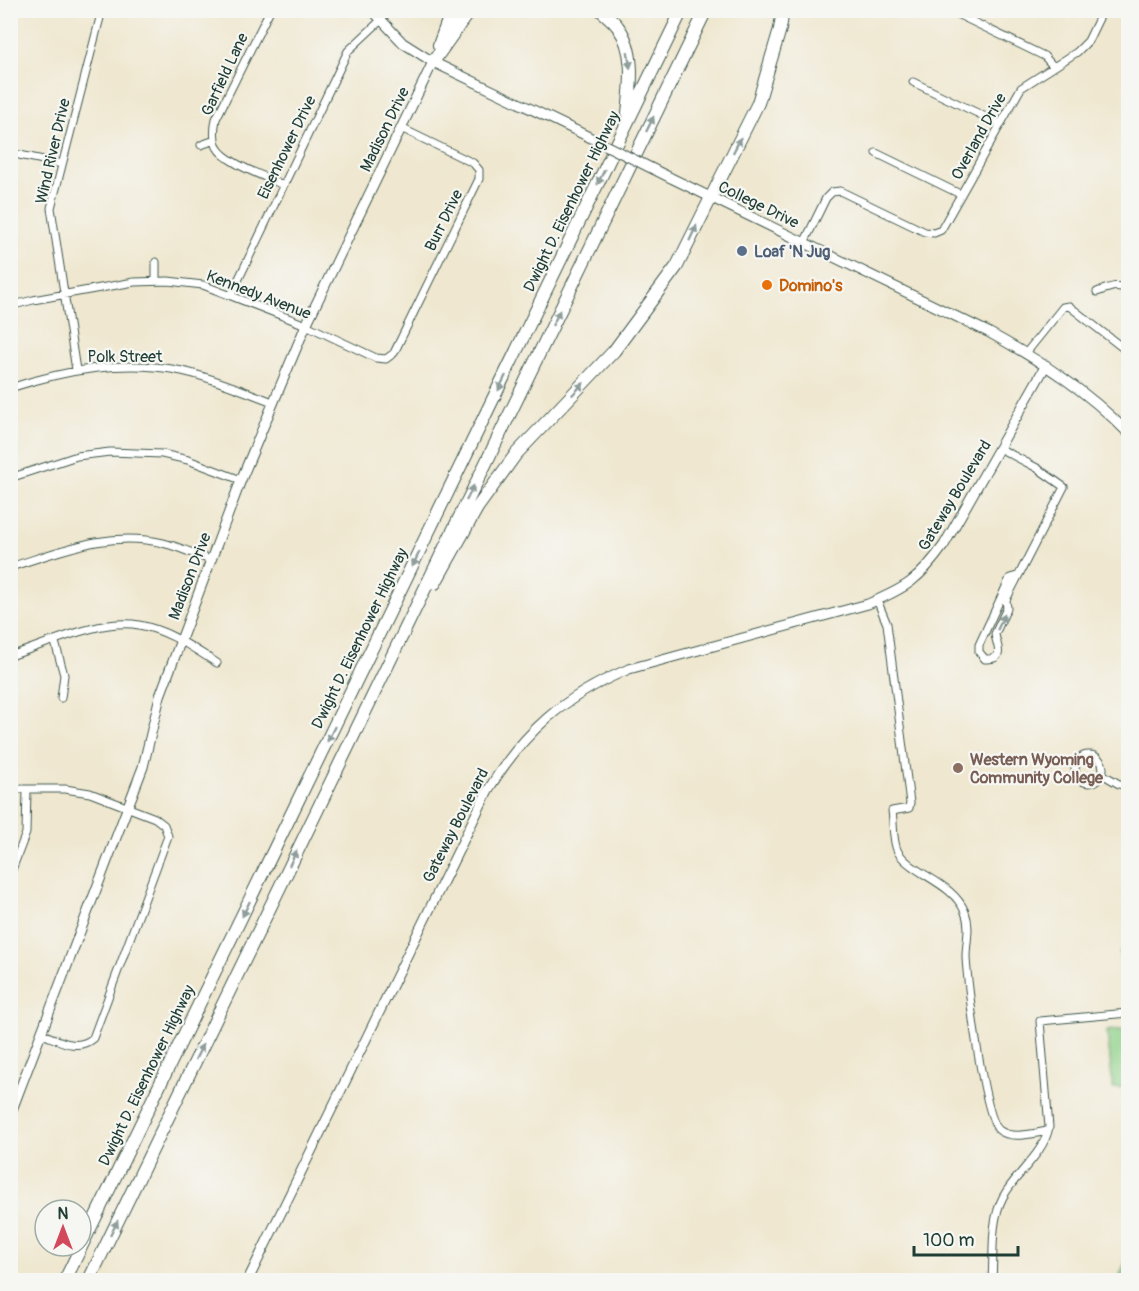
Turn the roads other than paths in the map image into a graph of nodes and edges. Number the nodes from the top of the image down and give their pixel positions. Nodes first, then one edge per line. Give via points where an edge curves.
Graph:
1 (102, 10) edge
2 (270, 10) edge
3 (372, 10) edge
4 (454, 10) edge
5 (473, 10) edge
6 (601, 10) edge
7 (682, 10) edge
8 (705, 10) edge
9 (783, 10) edge
10 (1103, 10) edge
11 (955, 13) dead end
12 (380, 21) junction
13 (433, 62) junction
14 (1053, 66) junction
15 (913, 82) dead end
16 (1000, 124) junction
17 (627, 125) junction
18 (400, 128) junction
19 (215, 140) junction
20 (201, 145) dead end
21 (10, 153) edge
22 (876, 153) dead end
23 (62, 164) junction
24 (283, 185) junction
25 (960, 194) junction
26 (710, 197) junction
27 (804, 243) junction
28 (156, 262) dead end
29 (156, 281) junction
30 (1128, 290) edge
31 (1097, 292) dead end
32 (64, 294) junction
33 (231, 295) junction
34 (10, 306) edge
35 (306, 325) junction
36 (1128, 352) edge
37 (1026, 353) junction
38 (386, 359) joint
39 (1046, 365) junction
40 (76, 370) junction
41 (10, 388) edge
42 (273, 402) junction
43 (1128, 433) edge
44 (999, 448) junction
45 (10, 478) edge
46 (241, 480) junction
47 (210, 560) junction
48 (10, 567) edge
49 (1017, 576) junction
50 (877, 600) junction
51 (181, 640) junction
52 (55, 642) junction
53 (10, 656) edge
54 (217, 663) dead end
55 (371, 697) junction
56 (61, 698) dead end
57 (1102, 774) junction
58 (1128, 786) edge
59 (10, 789) edge
60 (27, 789) junction
61 (128, 806) junction
62 (10, 875) edge
63 (1128, 1013) edge
64 (42, 1034) junction
65 (10, 1115) edge
66 (1048, 1131) junction
67 (65, 1281) edge
68 (89, 1281) edge
69 (248, 1281) edge
70 (992, 1281) edge

1 - 23 street, Wind River Drive
2 - 19 street, Garfield Lane via 216,119
3 - 12 main road, College Drive
4 - 13 highway
5 - 13 highway
6 -> 17 highway via 619,27 629,52 632,81
7 - 17 highway, Dwight D. Eisenhower Highway
55 -> 8 highway
26 -> 9 highway via 758,103
10 - 14 street, Overland Drive via 1088,41
11 - 14 street via 1044,57
12 - 13 main road, College Drive
12 - 24 street, Eisenhower Drive via 348,51
13 - 18 main road, Madison Drive
13 - 26 main road, College Drive, bridge
14 - 16 street, Overland Drive via 1021,88
15 - 16 street
16 - 25 street, Overland Drive
17 -> 67 highway, Dwight D. Eisenhower Highway
18 - 35 main road, Madison Drive
18 - 38 street, Burr Drive via 473,163 479,178 394,353
19 - 20 street
19 - 24 street, Garfield Lane via 228,159
21 - 23 street
22 - 25 street
23 - 32 street, Wind River Drive via 51,208
24 - 33 street, Eisenhower Drive
25 - 27 street, Overland Drive via 940,230 934,233 840,191 832,192
26 - 27 main road, College Drive
55 -> 26 highway via 477,508 516,454 621,341 677,266
27 - 37 main road, College Drive
28 - 29 street
29 - 32 street, Kennedy Avenue
29 - 33 street, Kennedy Avenue via 202,285
30 - 31 street via 1114,286
32 - 34 street, Kennedy Avenue
32 - 40 street, Wind River Drive
33 - 35 street, Kennedy Avenue
35 - 38 street, Kennedy Avenue
35 - 42 main road, Madison Drive
36 - 37 street via 1066,306
37 - 39 main road, College Drive
39 - 43 main road, College Drive
39 - 44 main road, Gateway Boulevard
40 - 41 street, Polk Street
40 - 42 street, Polk Street via 144,366 180,371
42 - 46 main road, Madison Drive
44 - 49 street via 1064,487
44 - 50 main road, Gateway Boulevard via 927,569 893,594
45 - 46 street via 76,456 119,452 162,454
46 - 47 main road, Madison Drive
47 - 48 street via 164,543 117,538 90,541
47 - 51 main road, Madison Drive
49 -> 49 street via 1010,578 979,645 979,652 986,659 995,658 999,652 995,634
50 - 66 street via 886,624 910,803 909,808 892,812 896,845 902,856 958,899 965,911 966,956 976,1033 994,1123 999,1130 1012,1135
50 - 69 main road, Gateway Boulevard via 629,669 571,699 534,728 487,792
51 - 52 street via 141,625 123,623 104,625
51 - 54 street
51 - 61 main road, Madison Drive
52 - 53 street
52 - 56 street via 64,675
68 -> 55 highway
57 - 57 street via 1101,762 1095,756 1086,756 1076,765 1083,781 1096,781
57 - 58 street
59 - 60 street
60 - 61 street via 77,790
60 - 62 street via 26,833
61 - 64 main road, Madison Drive
61 - 64 street via 160,821 167,830 167,842 94,1034 87,1043 77,1046
63 - 66 street via 1040,1021
64 - 65 main road, Madison Drive
66 - 70 street via 998,1210

